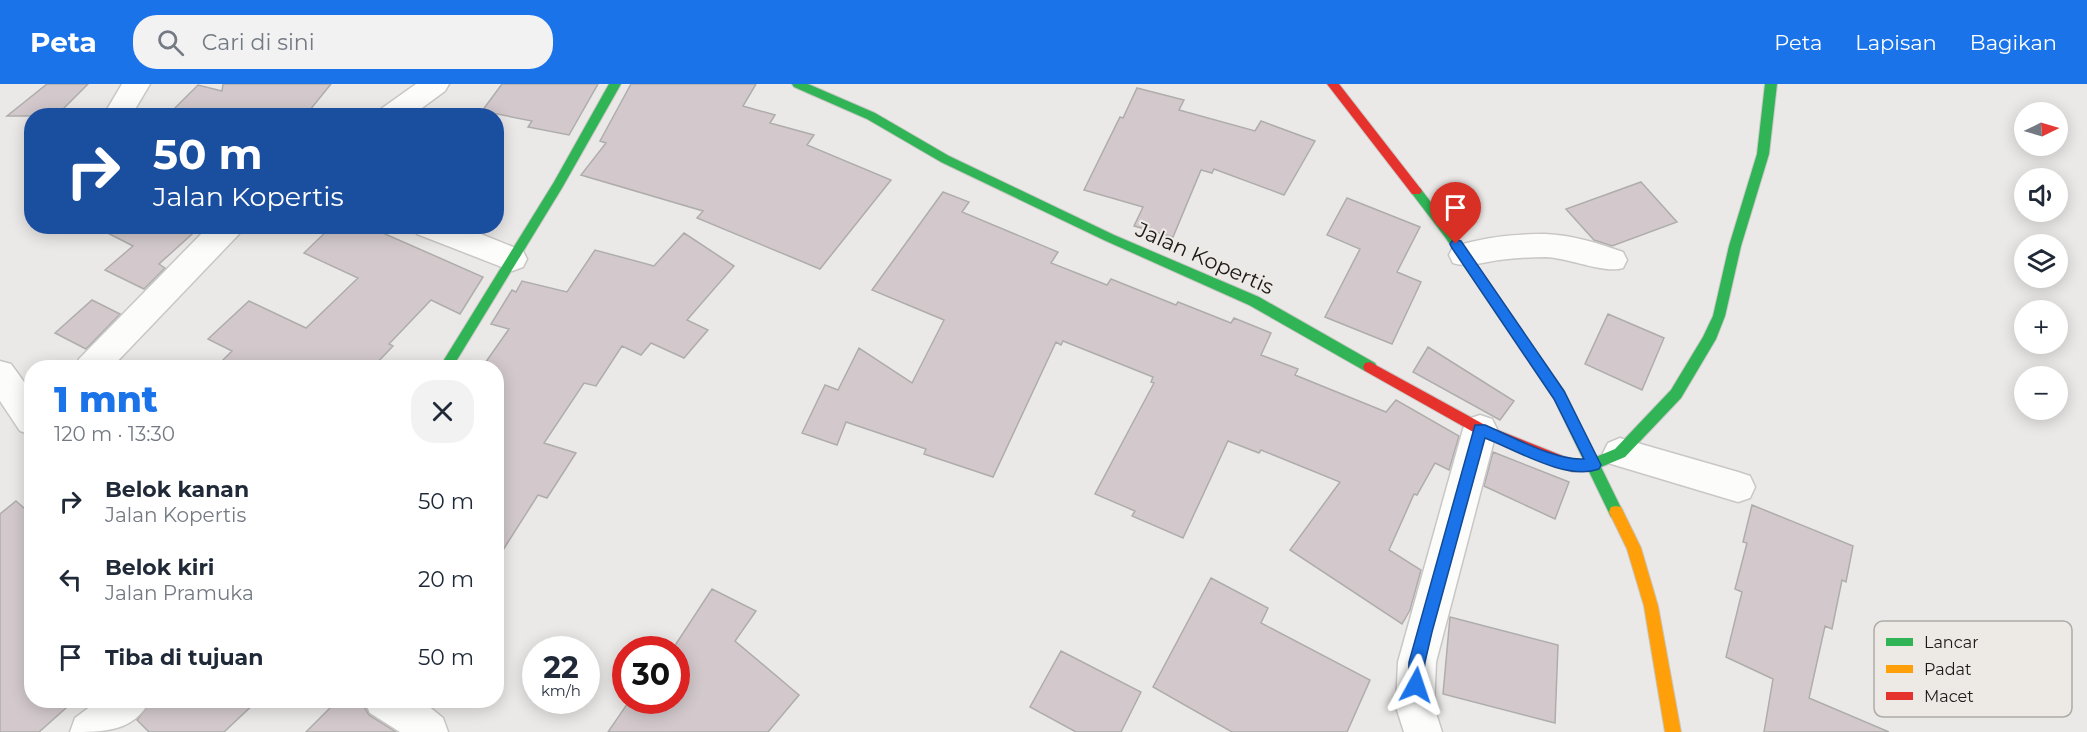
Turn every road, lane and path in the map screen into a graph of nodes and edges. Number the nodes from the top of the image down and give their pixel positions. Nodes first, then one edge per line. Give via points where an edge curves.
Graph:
1 (136, 84) edge
2 (435, 84) edge
3 (615, 84) edge
4 (798, 84) edge
5 (1333, 84) edge
6 (1771, 84) edge
7 (122, 108) edge
8 (402, 108) edge
9 (220, 234) edge
10 (448, 234) edge
11 (1464, 255) junction
12 (512, 259) junction
13 (1612, 260) dead end
14 (98, 360) edge
15 (450, 360) edge
16 (0, 374) edge
17 (24, 409) edge
18 (1480, 429) junction
19 (1607, 459) junction
20 (1738, 488) dead end
21 (120, 708) edge
22 (397, 708) edge
23 (89, 732) edge
24 (429, 732) edge
25 (1423, 732) edge
26 (1673, 732) edge

1 - 7 street
2 - 8 street
3 - 12 street
4 - 18 street, Jalan Kopertis via 872,117 945,159 1110,238 1254,301
5 - 11 street
6 - 19 street via 1763,154 1719,316 1709,339 1676,394
9 - 14 street
10 - 12 street
11 - 13 street via 1488,248 1557,247
11 - 19 street
12 - 15 street
16 - 17 street
18 - 19 street, Jalan Kopertis via 1573,466
18 - 25 street via 1417,662 1415,707
19 - 20 street
19 - 26 street via 1652,606
21 - 23 street
22 - 24 street

